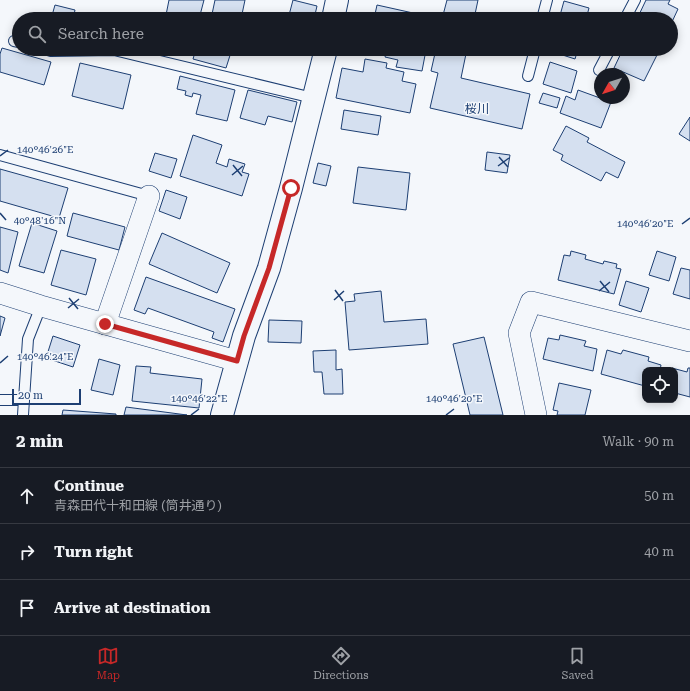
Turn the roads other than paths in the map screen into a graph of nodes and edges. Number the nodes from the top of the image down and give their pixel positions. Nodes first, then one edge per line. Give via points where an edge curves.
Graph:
1 (337, 0) edge
2 (546, 0) edge
3 (635, 0) edge
4 (334, 12) edge
5 (543, 12) edge
6 (629, 12) edge
7 (139, 56) edge
8 (324, 56) edge
9 (533, 56) edge
10 (606, 56) edge
11 (600, 68) edge
12 (528, 76) dead end
13 (313, 98) junction
14 (0, 155) edge
15 (150, 196) joint
16 (0, 292) edge
17 (41, 306) junction
18 (105, 324) junction
19 (690, 341) edge
20 (237, 361) junction
21 (0, 400) edge
22 (24, 400) junction
23 (23, 415) edge
24 (222, 415) edge
25 (536, 415) edge

1 - 4 main road
2 - 5 lane
3 - 6 lane
7 - 13 lane
8 - 13 main road
9 - 12 lane
10 - 11 lane
13 - 20 main road via 269,268
14 - 15 lane
15 - 18 street
16 - 17 street
17 - 18 street
17 - 22 lane via 28,340
18 - 20 street
19 - 25 street via 531,302 519,333
20 - 24 main road
21 - 22 lane
22 - 23 lane

